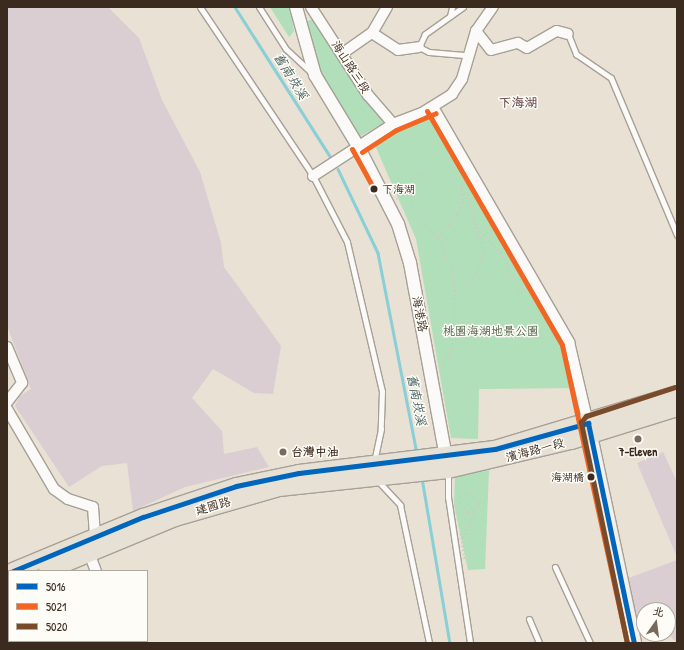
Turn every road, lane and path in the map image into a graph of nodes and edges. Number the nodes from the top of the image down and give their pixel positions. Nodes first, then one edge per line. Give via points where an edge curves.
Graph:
1 (200, 7) edge
2 (259, 7) edge
3 (296, 7) edge
4 (311, 7) edge
5 (386, 7) edge
6 (452, 7) edge
7 (463, 7) edge
8 (493, 7) edge
9 (450, 16) junction
10 (476, 31) junction
11 (372, 33) junction
12 (568, 34) joint
13 (419, 46) junction
14 (343, 53) junction
15 (467, 55) junction
16 (315, 75) junction
17 (433, 107) junction
18 (393, 124) junction
19 (358, 146) junction
20 (429, 170) dead end
21 (313, 176) junction
22 (474, 178) junction
23 (411, 191) junction
24 (462, 193) junction
25 (394, 200) dead end
26 (501, 225) junction
27 (677, 234) edge
28 (484, 235) junction
29 (480, 237) junction
30 (438, 238) junction
31 (535, 283) junction
32 (456, 294) junction
33 (7, 347) edge
34 (439, 376) dead end
35 (677, 394) edge
36 (7, 402) edge
37 (677, 408) edge
38 (7, 409) edge
39 (589, 429) junction
40 (442, 464) junction
41 (386, 468) junction
42 (475, 511) junction
43 (95, 537) junction
44 (462, 540) dead end
45 (89, 553) junction
46 (556, 567) dead end
47 (15, 570) edge
48 (48, 570) edge
49 (96, 570) edge
50 (529, 619) dead end
51 (429, 643) edge
52 (470, 643) edge
53 (539, 643) edge
54 (590, 643) edge
55 (634, 643) edge

1 - 21 lane
2 - 16 lane via 286,49
3 - 16 street, 海港路
4 - 14 street, 海山路三段
5 - 11 street
6 - 9 lane
7 - 9 lane
8 - 10 street
9 - 13 lane via 425,34
10 - 12 street via 491,50 518,42 528,48 557,31
10 - 15 street
11 - 13 street via 398,50
11 - 14 street
12 - 27 lane via 576,54 611,78
13 - 15 lane via 429,52
14 - 18 street, 海山路三段 via 368,95
15 - 17 street via 462,79 452,94
16 - 19 street, 海港路
17 - 18 street
17 - 22 street
18 - 19 street
19 - 21 street
19 - 40 street, 海港路 via 398,224 410,264
20 - 23 path via 410,181
21 - 41 lane via 347,242 380,384 381,429
22 - 24 path via 461,185
22 - 26 street
23 - 25 path
23 - 30 path via 413,209
24 - 29 path
24 - 30 path via 457,215
26 - 28 path
26 - 31 street
28 - 29 path
28 - 31 path via 502,256 519,293
29 - 32 path via 483,260 468,285
30 - 32 path via 453,270
31 - 39 street via 569,342
32 - 34 path via 453,345
33 - 36 street via 22,383
35 - 39 main road, 濱海路一段
37 - 39 main road, 濱海路一段
38 - 43 street via 54,490 68,499 93,507
39 - 40 main road, 濱海路一段 via 511,457
39 - 55 main road
40 - 41 main road, 濱海路一段
40 - 52 lane, 海港路
41 - 43 main road, 建國路 via 299,473 236,486 172,506
41 - 45 main road, 建國路 via 279,488 182,516
41 - 51 lane via 400,505
42 - 42 path via 467,513 459,506 461,495 476,498 479,504
42 - 44 path
43 - 47 main road, 建國路
45 - 48 main road, 建國路
45 - 49 street
46 - 54 lane
50 - 53 lane

